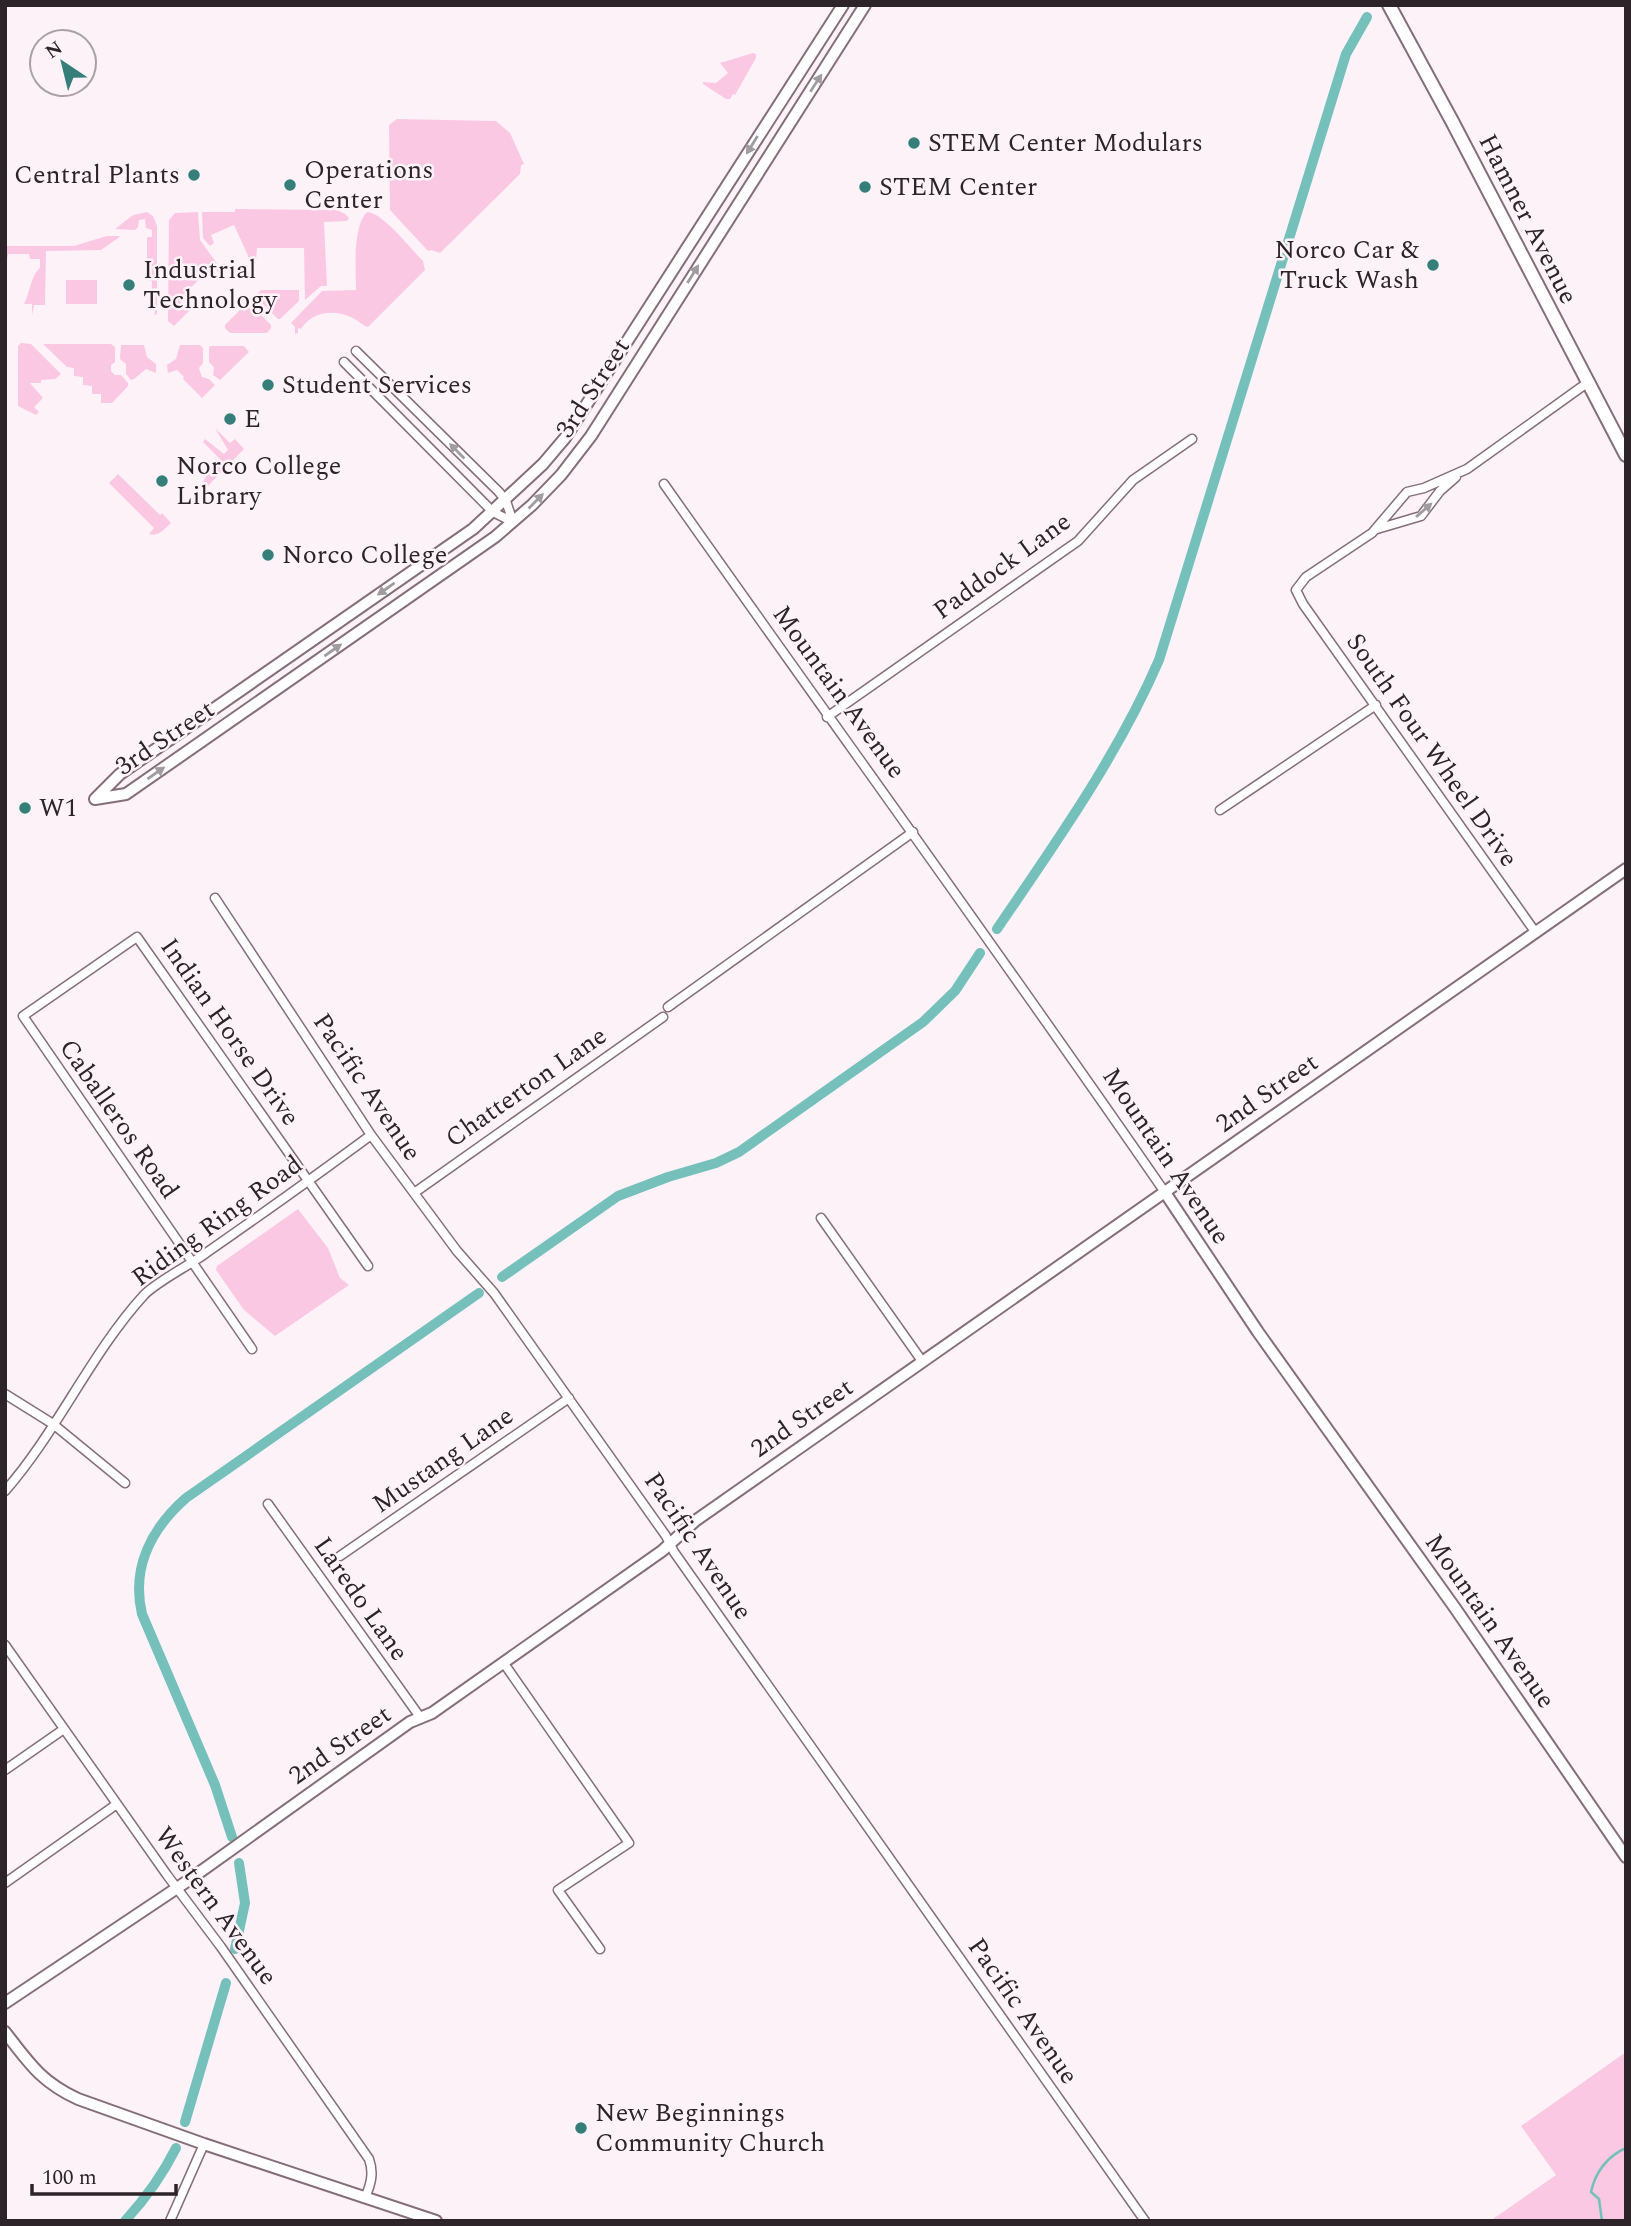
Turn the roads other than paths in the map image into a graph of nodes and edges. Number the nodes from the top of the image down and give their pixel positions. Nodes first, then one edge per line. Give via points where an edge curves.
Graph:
1 (842, 5) edge
2 (865, 5) edge
3 (1390, 8) edge
4 (660, 289) junction
5 (676, 302) junction
6 (356, 351) dead end
7 (344, 362) dead end
8 (1587, 383) junction
9 (1192, 439) dead end
10 (1626, 454) edge
11 (1460, 472) junction
12 (664, 484) dead end
13 (506, 500) junction
14 (493, 512) junction
15 (513, 522) junction
16 (1376, 529) junction
17 (1376, 705) junction
18 (827, 717) junction
19 (1220, 810) dead end
20 (913, 832) junction
21 (1626, 869) edge
22 (215, 898) dead end
23 (1536, 933) junction
24 (668, 1007) dead end
25 (23, 1016) joint
26 (663, 1017) dead end
27 (371, 1135) junction
28 (309, 1181) junction
29 (1164, 1191) junction
30 (414, 1193) junction
31 (821, 1218) dead end
32 (193, 1262) junction
33 (368, 1266) dead end
34 (252, 1349) dead end
35 (922, 1361) junction
36 (5, 1394) edge
37 (569, 1398) junction
38 (52, 1424) junction
39 (125, 1483) dead end
40 (5, 1491) edge
41 (268, 1504) dead end
42 (670, 1544) junction
43 (341, 1556) dead end
44 (5, 1645) edge
45 (503, 1662) junction
46 (420, 1717) junction
47 (64, 1729) junction
48 (5, 1770) edge
49 (117, 1804) junction
50 (1626, 1857) edge
51 (5, 1883) edge
52 (177, 1887) junction
53 (600, 1949) dead end
54 (5, 2003) edge
55 (5, 2032) edge
56 (204, 2144) junction
57 (366, 2198) junction
58 (170, 2221) edge
59 (436, 2221) edge
60 (1145, 2221) edge

1 -> 4 street, 3rd Street
5 -> 2 street, 3rd Street
3 - 8 main road, Hamner Avenue
4 - 5 street
4 - 13 street, 3rd Street via 565,438
15 -> 5 street, 3rd Street via 561,475 591,436
13 -> 6 street
7 - 14 street
8 - 10 main road, Hamner Avenue
8 - 11 street
9 - 18 street, Paddock Lane via 1133,480 1078,541
11 - 16 street via 1407,492
16 -> 11 street via 1421,516
12 - 18 street, Mountain Avenue
13 - 14 street, 3rd Street
13 - 15 street
14 - 15 street
14 -> 15 street, 3rd Street via 120,774 95,799 126,794
16 - 17 street, South Four Wheel Drive via 1306,577 1296,590
17 - 19 street
17 - 23 street, South Four Wheel Drive
18 - 20 street, Mountain Avenue
20 - 24 street
20 - 29 street, Mountain Avenue
21 - 23 street, 2nd Street
22 - 27 street, Pacific Avenue
23 - 29 street, 2nd Street
25 - 28 street, Indian Horse Drive via 137,937
25 - 32 street, Caballeros Road
26 - 30 street, Chatterton Lane
27 - 28 street, Riding Ring Road
27 - 30 street, Pacific Avenue
28 - 32 street, Riding Ring Road
28 - 33 street, Indian Horse Drive
29 - 35 street, 2nd Street
29 - 50 street, Mountain Avenue
30 - 37 street, Pacific Avenue via 479,1273
31 - 35 street
32 - 34 street, Caballeros Road
32 - 38 street, Riding Ring Road via 146,1293
35 - 42 street, 2nd Street via 695,1521
36 - 38 street
37 - 42 street, Pacific Avenue
37 - 43 street, Mustang Lane
38 - 39 street
38 - 40 street, Riding Ring Road via 28,1465
41 - 46 street, Laredo Lane
42 - 45 street, 2nd Street
42 - 60 street, Pacific Avenue
44 - 47 street, Western Avenue
45 - 46 street, 2nd Street
45 - 53 street via 629,1843 558,1890
46 - 52 street, 2nd Street
47 - 48 street
47 - 49 street, Western Avenue
49 - 51 street
49 - 52 street, Western Avenue
52 - 54 street, 2nd Street
52 - 57 street, Western Avenue via 369,2159 373,2169
55 - 56 street via 33,2069 62,2092
56 - 57 street
56 - 58 street
57 - 59 street

